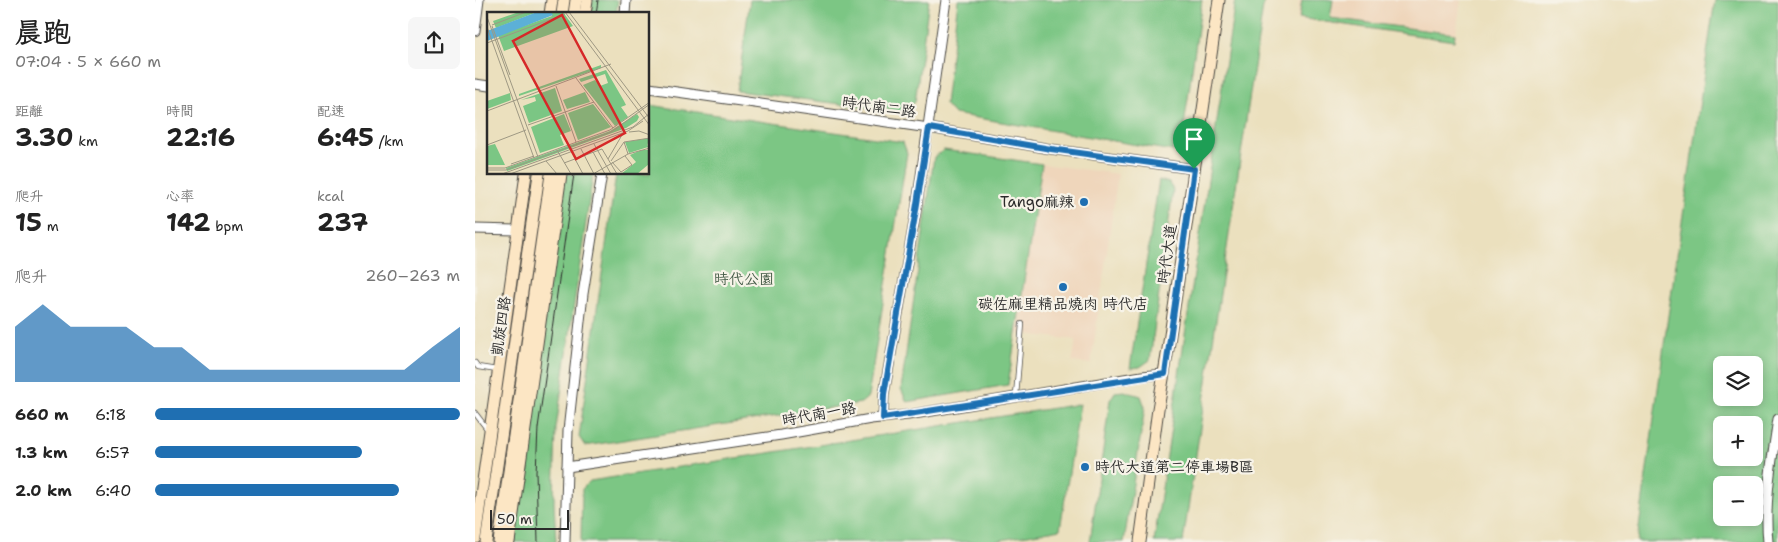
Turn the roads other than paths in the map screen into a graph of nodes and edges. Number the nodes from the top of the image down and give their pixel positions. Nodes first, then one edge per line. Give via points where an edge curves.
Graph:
1 (479, 0) edge
2 (946, 0) edge
3 (1219, 0) edge
4 (475, 31) edge
5 (650, 88) edge
6 (929, 128) junction
7 (1194, 169) junction
8 (526, 175) edge
9 (539, 175) edge
10 (551, 175) edge
11 (561, 175) edge
12 (602, 175) edge
13 (475, 229) edge
14 (518, 230) junction
15 (1023, 324) dead end
16 (475, 363) edge
17 (499, 370) junction
18 (1165, 374) junction
19 (1016, 398) junction
20 (475, 413) edge
21 (883, 418) junction
22 (1778, 419) edge
23 (495, 437) junction
24 (567, 467) junction
25 (479, 521) edge
26 (507, 522) junction
27 (475, 538) edge
28 (485, 542) edge
29 (499, 542) edge
30 (509, 542) edge
31 (565, 542) edge
32 (1140, 542) edge
33 (1767, 542) edge

1 - 4 street
2 - 6 street
3 - 7 street, 時代大道
5 - 6 street, 時代南二路
6 - 7 street, 時代南二路
6 - 21 street via 884,394
7 - 18 street, 時代大道
8 - 14 street, 凱旋四路
9 - 23 street, 凱旋四路
10 - 26 street, 凱旋四路
11 - 26 street, 凱旋四路
12 - 24 street via 583,294
13 - 14 street
14 - 17 street, 凱旋四路
15 - 19 lane
16 - 17 lane via 478,368
17 - 23 street, 凱旋四路
18 - 19 street, 時代南一路
18 - 32 street, 時代大道 via 1157,409
19 - 21 street, 時代南一路
20 - 23 lane
21 - 24 street, 時代南一路
22 - 33 street via 1769,484
23 - 25 street, 凱旋四路
24 - 31 street
25 - 26 lane
25 - 27 street, 凱旋四路
25 - 28 street, 凱旋四路
26 - 29 street, 凱旋四路
26 - 30 street, 凱旋四路

